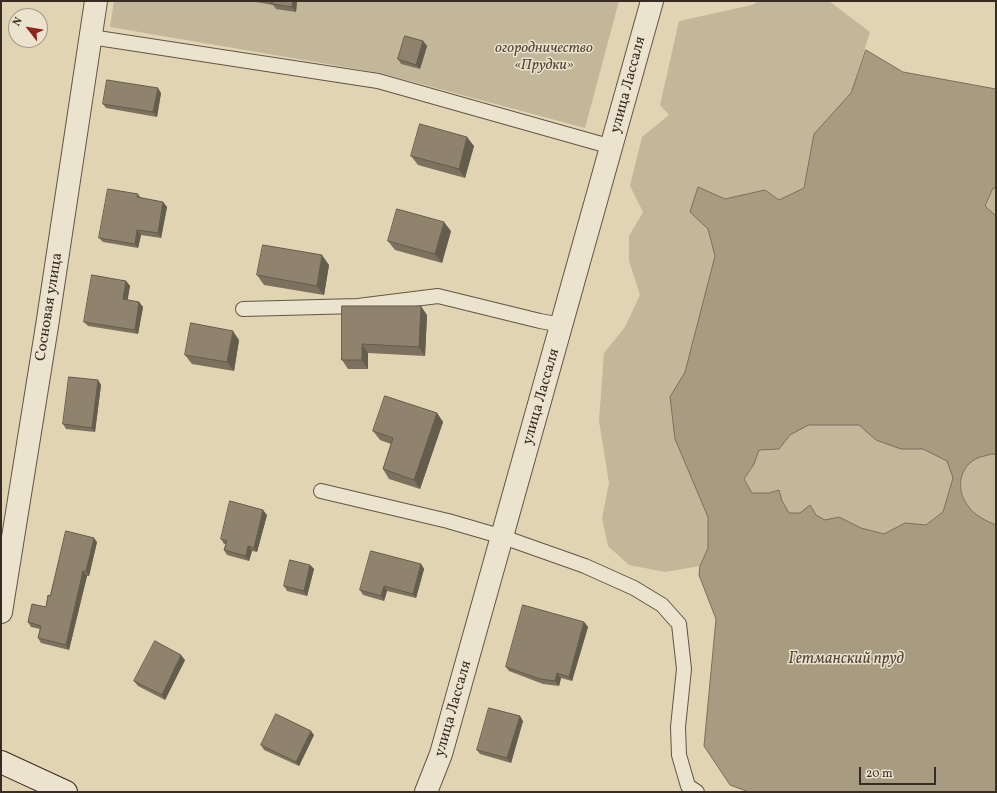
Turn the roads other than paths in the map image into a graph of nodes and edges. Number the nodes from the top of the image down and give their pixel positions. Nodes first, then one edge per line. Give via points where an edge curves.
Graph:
1 (96, 1) edge
2 (652, 1) edge
3 (91, 36) junction
4 (612, 147) junction
5 (243, 309) dead end
6 (562, 324) junction
7 (321, 491) dead end
8 (503, 537) junction
9 (1, 612) edge
10 (1, 762) edge
11 (66, 792) edge
12 (426, 792) edge
13 (697, 792) edge

1 - 3 street, Сосновая улица
2 - 4 street, улица Лассаля
3 - 4 lane via 378,81
3 - 9 street, Сосновая улица
4 - 6 street, улица Лассаля
5 - 6 lane via 358,306 438,296
6 - 8 street, улица Лассаля
7 - 8 lane via 448,521
8 - 12 street, улица Лассаля via 441,754
8 - 13 lane via 585,566 634,588 662,605 679,624 684,669 678,727 679,755 688,786
10 - 11 street

